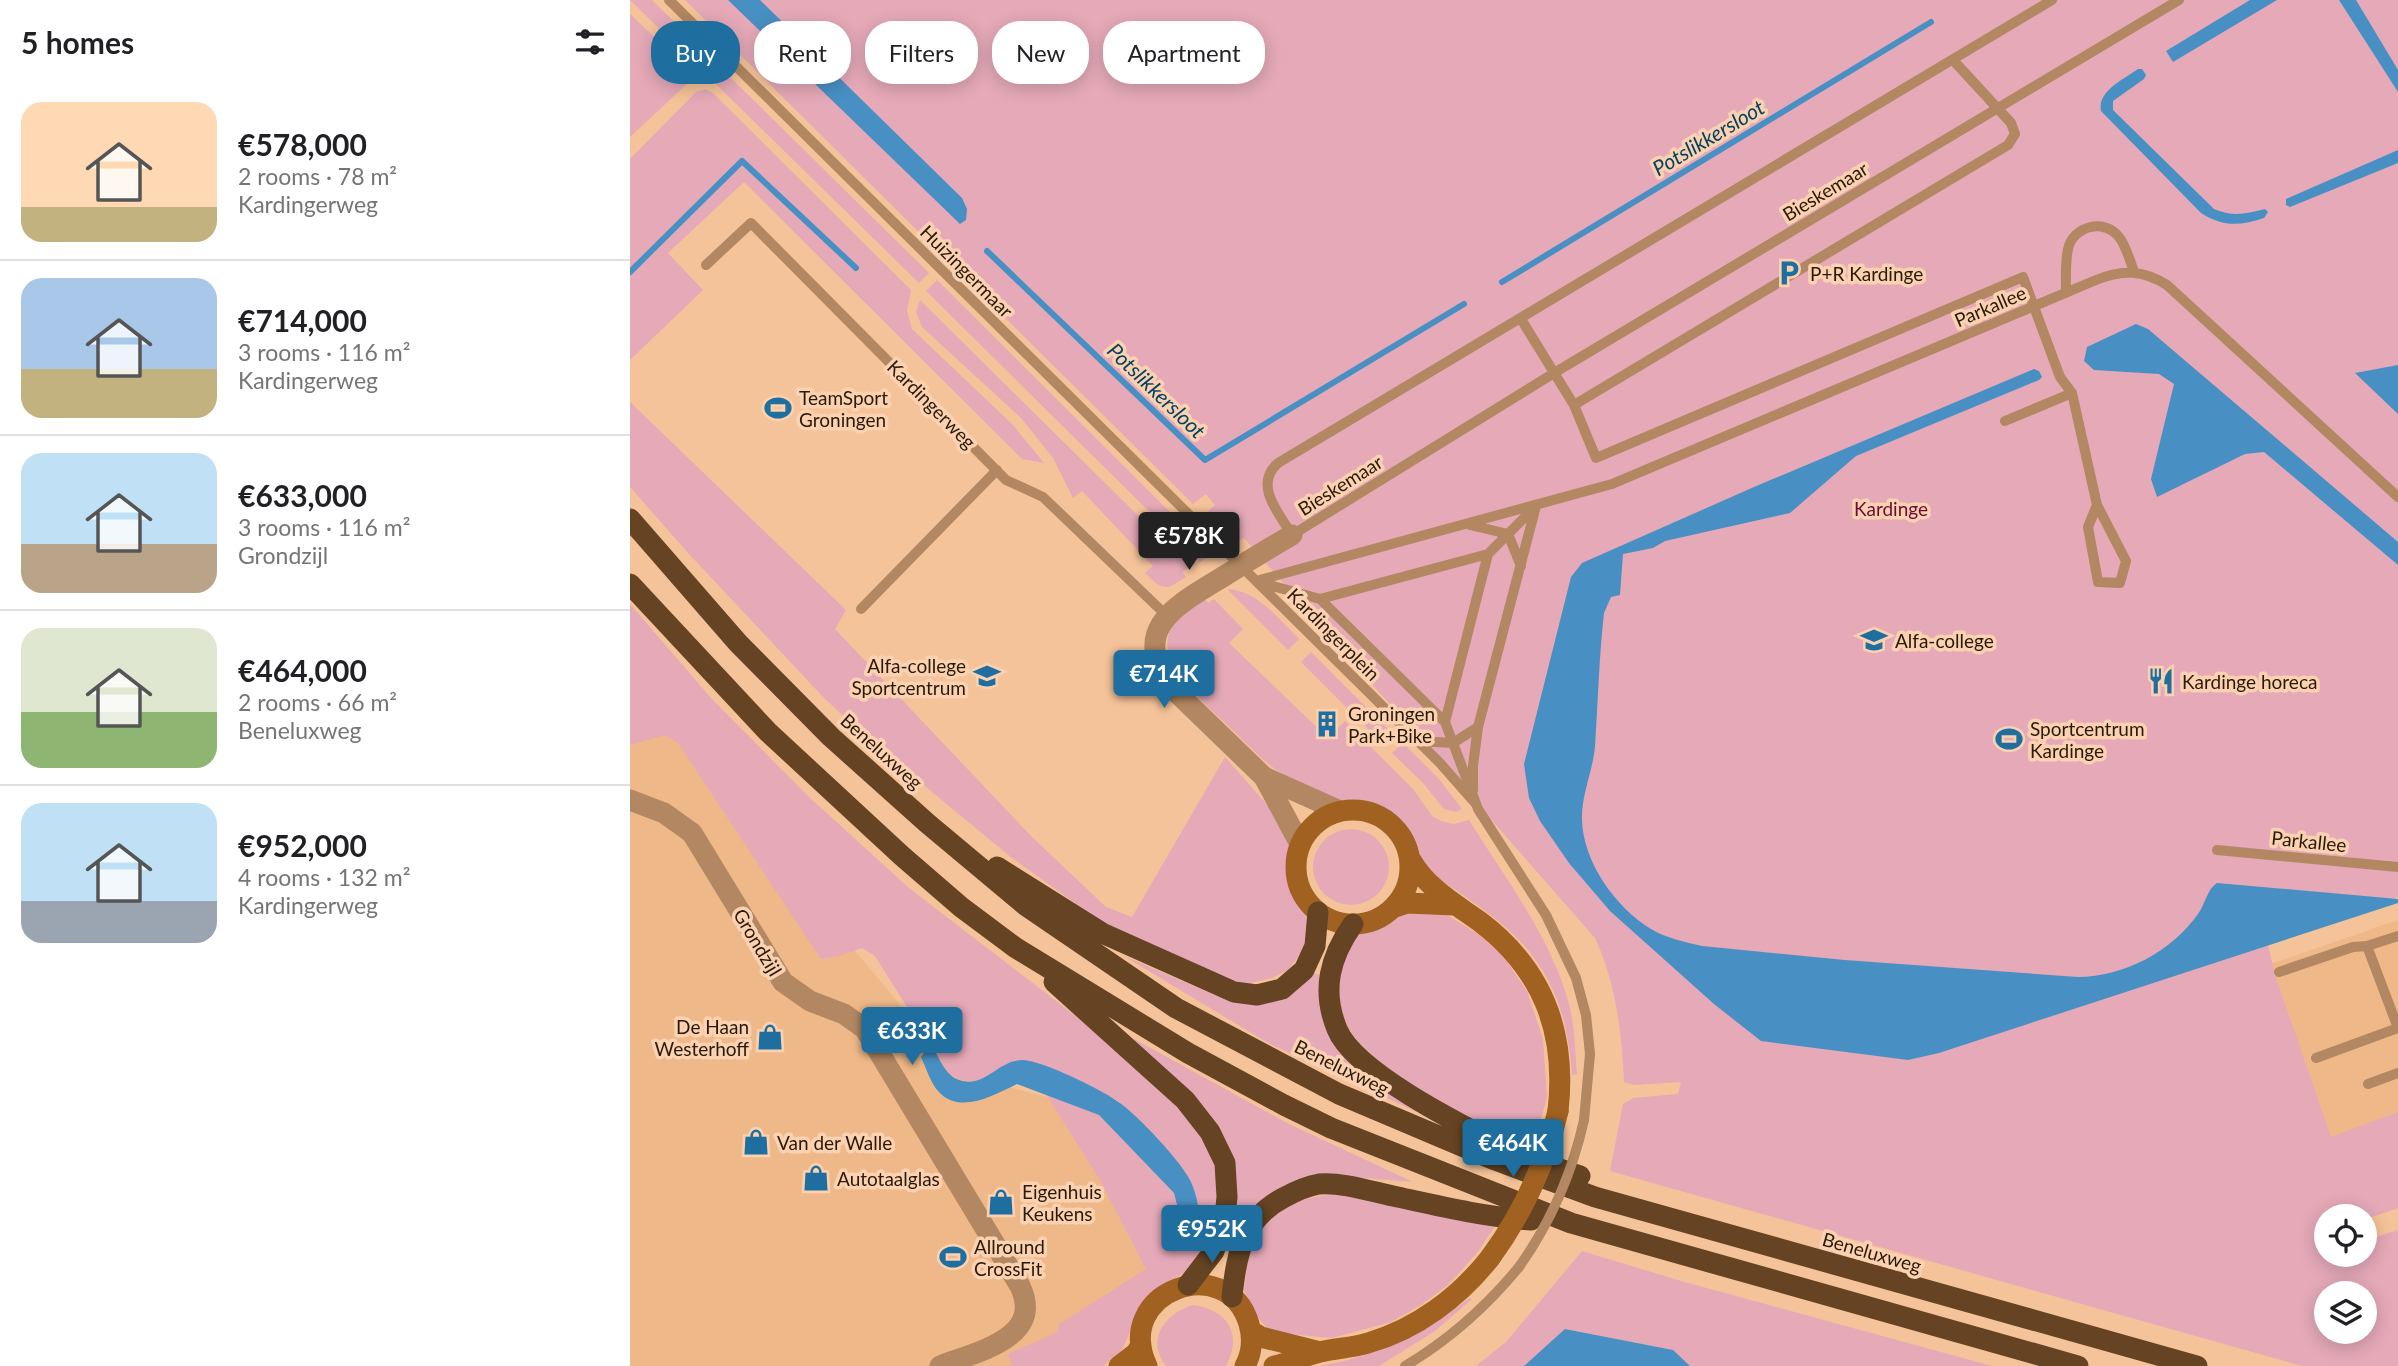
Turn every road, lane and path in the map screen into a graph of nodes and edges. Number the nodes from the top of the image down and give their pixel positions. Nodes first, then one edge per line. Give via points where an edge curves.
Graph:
1 (669, 0) edge
2 (2052, 0) edge
3 (2179, 0) edge
4 (1953, 60) junction
5 (1996, 109) junction
6 (706, 265) dead end
7 (2133, 272) junction
8 (2066, 293) junction
9 (2035, 307) junction
10 (1521, 319) junction
11 (1554, 373) junction
12 (2072, 393) junction
13 (1574, 405) junction
14 (2005, 421) dead end
15 (997, 470) junction
16 (2398, 497) edge
17 (2097, 505) junction
18 (1536, 506) junction
19 (630, 519) edge
20 (1468, 525) junction
21 (1508, 534) junction
22 (1292, 535) junction
23 (1488, 554) junction
24 (1240, 566) junction
25 (1521, 566) junction
26 (1256, 581) junction
27 (630, 584) edge
28 (1320, 599) junction
29 (862, 608) dead end
30 (1166, 615) junction
31 (1445, 722) junction
32 (1478, 727) junction
33 (1417, 741) junction
34 (1452, 743) junction
35 (1264, 777) junction
36 (630, 800) edge
37 (1476, 804) junction
38 (1340, 811) junction
39 (927, 823) junction
40 (1300, 844) junction
41 (2217, 850) dead end
42 (1411, 860) junction
43 (2398, 867) edge
44 (1454, 905) junction
45 (1395, 907) junction
46 (1318, 912) junction
47 (1353, 924) junction
48 (2398, 936) edge
49 (2367, 946) junction
50 (1016, 948) junction
51 (2279, 972) dead end
52 (2396, 1016) edge
53 (2398, 1028) edge
54 (2316, 1058) dead end
55 (2398, 1073) edge
56 (2368, 1084) dead end
57 (1665, 1216) junction
58 (1571, 1223) junction
59 (1188, 1285) junction
60 (1232, 1297) junction
61 (1251, 1331) junction
62 (1141, 1345) junction
63 (1320, 1352) junction
64 (940, 1366) edge
65 (1119, 1366) edge
66 (1147, 1366) edge
67 (1245, 1366) edge
68 (1274, 1366) edge
69 (1405, 1366) edge
70 (2078, 1366) edge
71 (2197, 1366) edge

1 - 24 lane, Huizingermaar
2 - 4 lane, Bieskemaar
3 - 5 lane, Bieskemaar
4 - 5 lane
4 - 10 lane, Bieskemaar
5 - 11 lane, Bieskemaar
5 - 13 lane via 2015,134 2008,145
6 - 15 lane, Kardingerweg via 751,223
7 - 8 lane, Parkallee via 2108,275
7 - 8 lane via 2119,236 2105,227 2088,227 2075,235 2068,249
7 - 16 lane via 2167,285
8 - 9 lane, Parkallee
9 - 12 lane via 2060,377
9 - 13 lane via 2023,277 1596,458
9 - 18 lane, Parkallee via 1631,477
10 - 11 lane
10 - 22 lane, Bieskemaar via 1272,468 1266,490
11 - 13 lane
11 - 22 lane, Bieskemaar
12 - 14 lane
12 - 17 lane
15 - 29 lane
15 - 30 lane, Kardingerweg via 1006,480 1043,497
17 - 17 lane via 2126,561 2120,583 2098,582 2088,527
18 - 20 lane, Kardingerplein
18 - 21 lane
18 - 25 lane
19 - 39 highway, Beneluxweg via 738,643 831,737
20 - 21 lane, Kardingerplein
20 - 26 lane, Kardingerplein
21 - 23 lane
21 - 25 lane
22 - 24 street
23 - 28 lane, Kardingerplein
23 - 31 lane
24 - 26 lane, Kardingerplein
24 - 30 street
25 - 32 lane
26 - 28 lane, Kardingerplein
26 - 33 lane, Kardingerplein
27 - 50 highway via 768,732 902,856
28 - 31 lane, Kardingerplein
30 - 35 street via 1156,644 1165,679
31 - 34 lane, Kardingerplein
32 - 34 lane
32 - 37 lane via 1473,766
33 - 34 lane
33 - 37 lane, Kardingerplein
34 - 37 lane, Kardingerplein
35 - 38 street
35 - 40 street
36 - 64 street, Grondzijl via 664,813 692,833 783,982 865,1030 1020,1286 1026,1311 1014,1334
37 - 69 lane, bridge via 1546,915 1576,978 1590,1054 1584,1120 1560,1197 1519,1267 1463,1325
38 - 40 street via 1316,822
38 - 42 street via 1381,816 1401,834
39 - 46 highway via 1102,933 1234,992 1257,995 1282,989 1304,970 1315,946
39 - 57 highway, Beneluxweg via 1025,905 1176,1008 1339,1094 1526,1172
40 - 46 street via 1297,881
41 - 43 lane, Parkallee
42 - 44 street
42 - 45 street via 1408,885
44 - 45 street
44 - 63 street, bridge via 1503,940 1518,958 1541,991 1556,1034 1561,1086 1543,1163 1505,1237 1454,1296 1423,1318 1370,1342
45 - 47 street via 1383,916
46 - 47 street
47 - 57 highway via 1332,959 1328,993 1337,1031 1362,1062 1408,1094 1507,1148 1600,1184
48 - 49 lane
49 - 51 lane
49 - 52 lane
50 - 58 highway via 1188,1053 1284,1105
50 - 59 highway via 1185,1100 1210,1132 1225,1163 1225,1217 1214,1251
52 - 53 lane
53 - 54 lane
55 - 56 lane
57 - 71 highway, Beneluxweg
58 - 60 highway via 1494,1217 1319,1184 1296,1191 1259,1215 1237,1255
58 - 70 highway
59 - 60 street via 1211,1286
59 - 62 street via 1168,1292 1152,1306 1143,1324
60 - 61 street
61 - 63 street
61 - 67 street via 1251,1352
62 - 65 street
62 - 66 street
63 - 68 street

